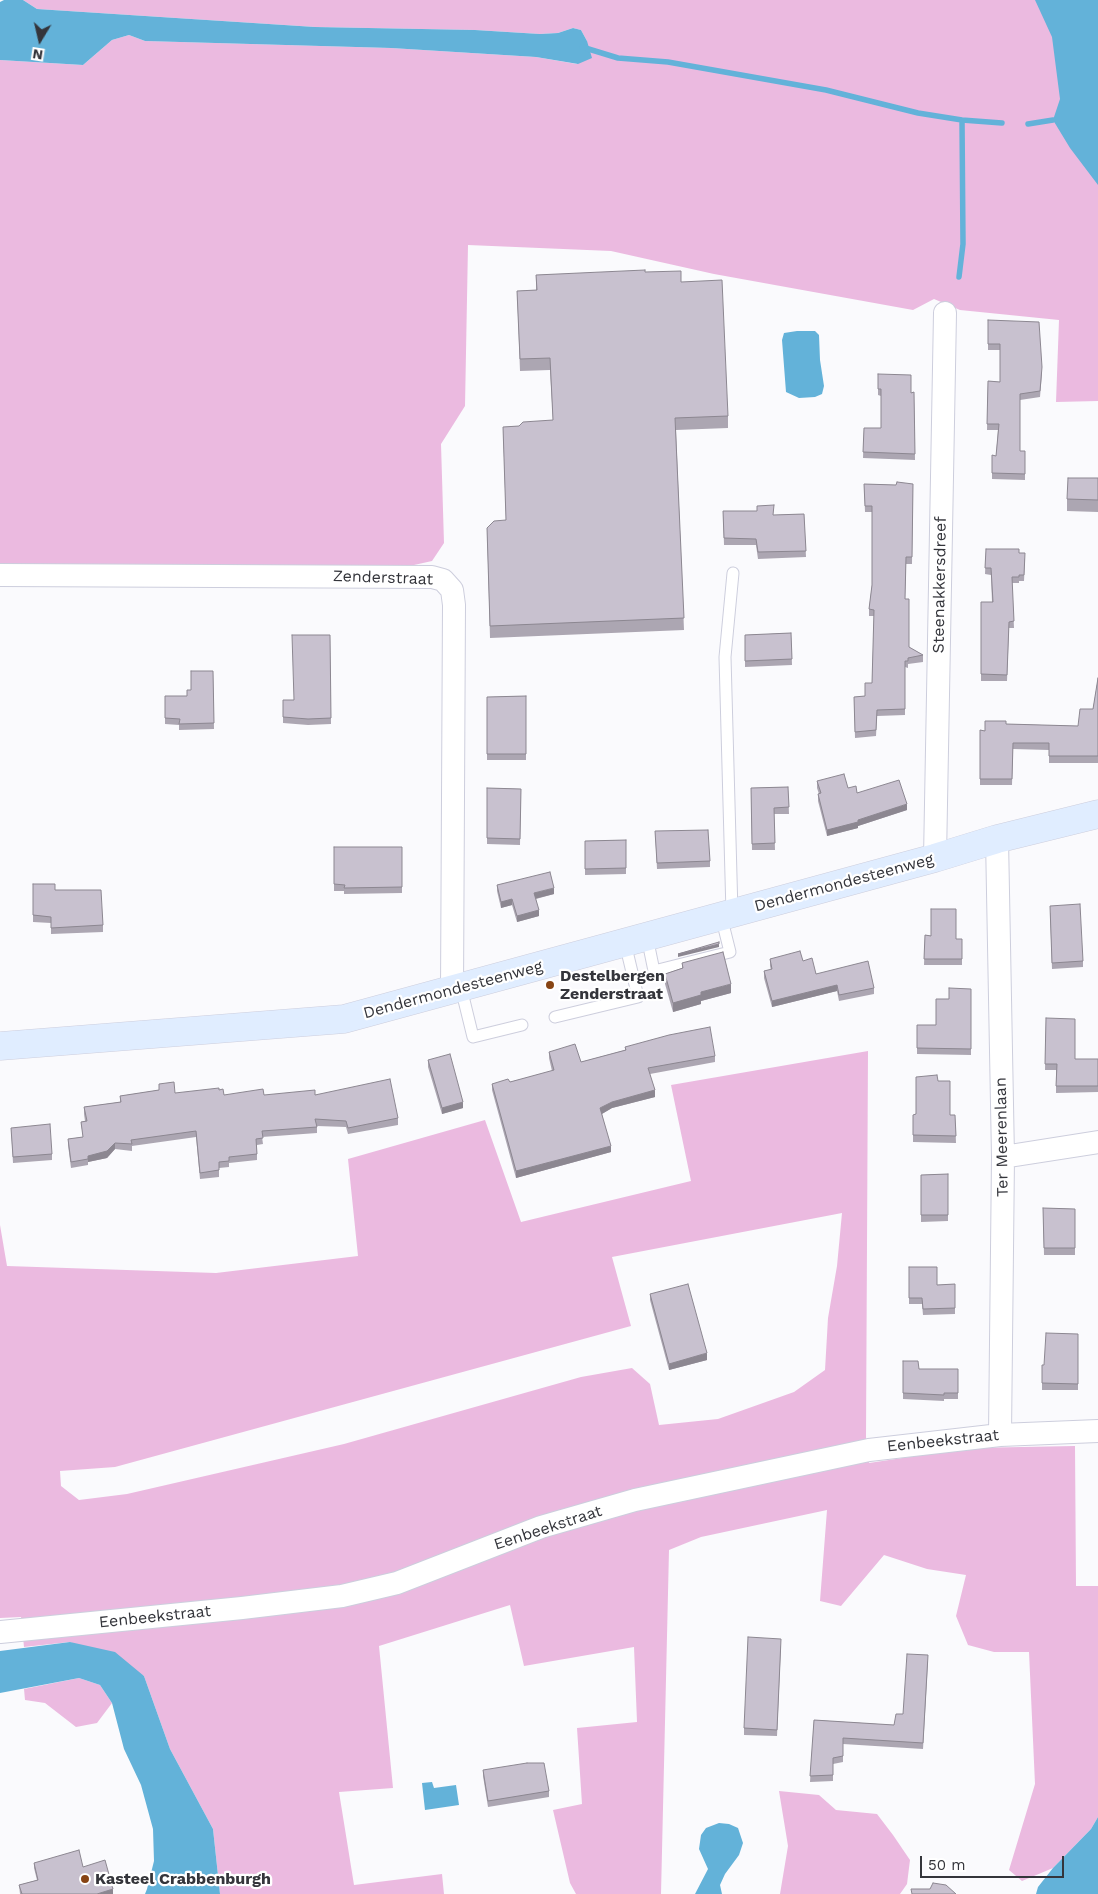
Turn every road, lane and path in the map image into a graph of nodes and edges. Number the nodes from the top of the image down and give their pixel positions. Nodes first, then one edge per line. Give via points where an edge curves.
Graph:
1 (945, 313) dead end
2 (732, 573) dead end
3 (0, 575) edge
4 (1098, 814) edge
5 (997, 839) junction
6 (935, 858) junction
7 (727, 915) junction
8 (636, 940) junction
9 (456, 989) junction
10 (556, 1017) dead end
11 (522, 1026) dead end
12 (0, 1046) edge
13 (1098, 1142) edge
14 (1003, 1157) junction
15 (1098, 1431) edge
16 (1000, 1435) junction
17 (0, 1632) edge

1 - 6 street, Steenakkersdreef
2 - 7 lane via 725,657
3 - 9 street, Zenderstraat via 422,576 443,580 452,590 454,605
4 - 5 main road, Dendermondesteenweg
5 - 6 main road, Dendermondesteenweg
5 - 14 street, Ter Meerenlaan
6 - 7 main road, Dendermondesteenweg
7 - 8 main road, Dendermondesteenweg
7 - 8 lane via 730,952 654,970
8 - 9 main road, Dendermondesteenweg
8 - 10 lane via 638,997
9 - 11 lane via 473,1037
9 - 12 main road, Dendermondesteenweg via 344,1019
13 - 14 street
14 - 16 street, Ter Meerenlaan
15 - 16 street, Eenbeekstraat
16 - 17 street, Eenbeekstraat via 869,1450 635,1500 541,1527 397,1583 342,1596

